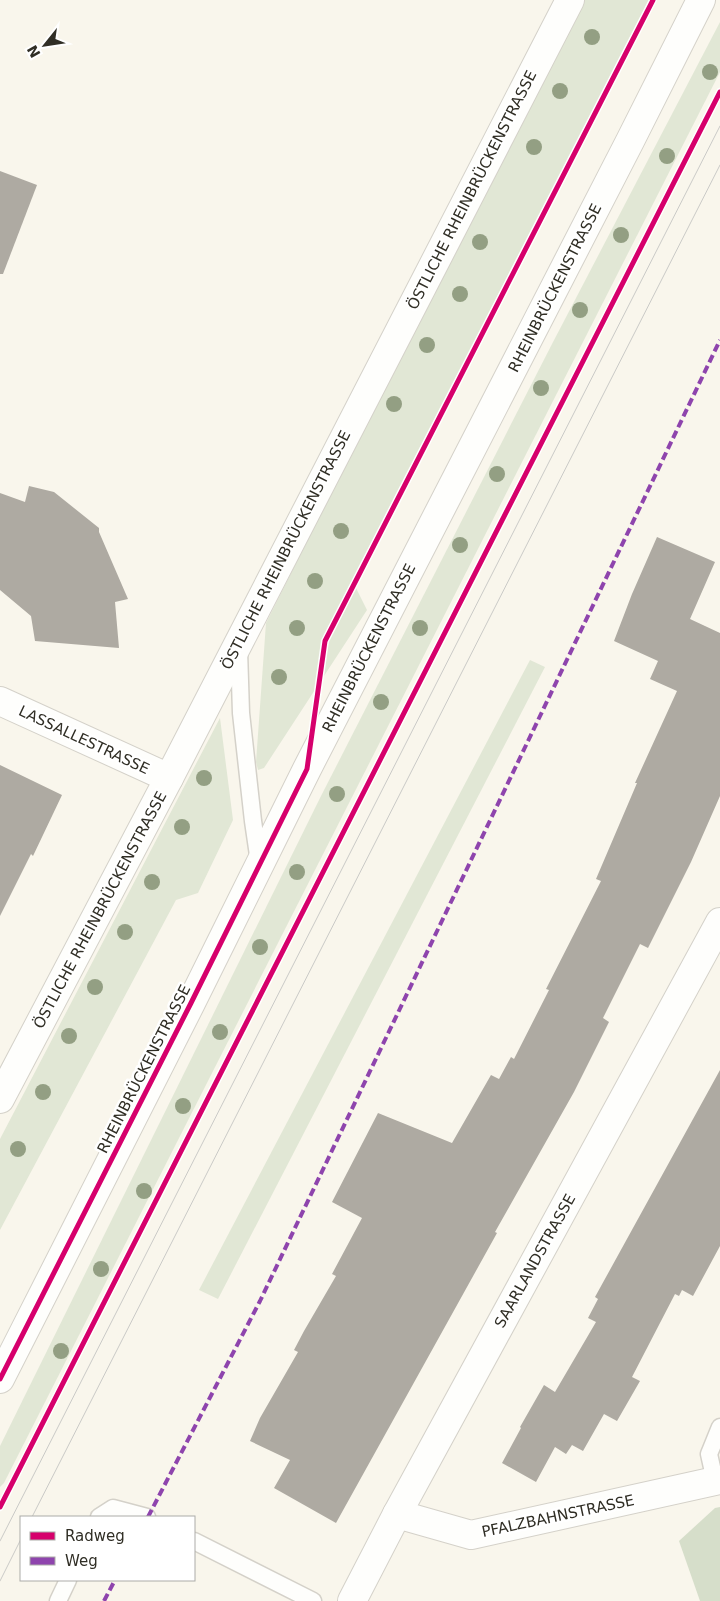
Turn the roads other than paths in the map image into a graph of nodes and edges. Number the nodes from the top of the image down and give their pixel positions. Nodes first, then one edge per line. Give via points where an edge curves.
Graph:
1 (570, 0) edge
2 (701, 0) edge
3 (238, 642) junction
4 (0, 701) edge
5 (169, 778) junction
6 (259, 864) junction
7 (720, 922) edge
8 (0, 1099) edge
9 (0, 1378) edge
10 (720, 1427) edge
11 (718, 1481) edge
12 (397, 1514) junction
13 (101, 1516) edge
14 (143, 1516) edge
15 (195, 1542) edge
16 (68, 1581) edge
17 (58, 1601) edge
18 (313, 1601) edge
19 (352, 1601) edge

1 - 3 street, ÖSTLICHE RHEINBRÜCKENSTRASSE
2 - 6 street, RHEINBRÜCKENSTRASSE
3 - 5 street, ÖSTLICHE RHEINBRÜCKENSTRASSE
3 - 6 lane via 241,712
4 - 5 street, LASSALLESTRASSE
5 - 8 street, ÖSTLICHE RHEINBRÜCKENSTRASSE
6 - 9 street, RHEINBRÜCKENSTRASSE
7 - 12 street, SAARLANDSTRASSE
10 - 11 lane via 710,1454
11 - 12 street, PFALZBAHNSTRASSE via 471,1535
12 - 19 street, SAARLANDSTRASSE
13 - 14 lane via 114,1508
15 - 18 lane
16 - 17 lane

